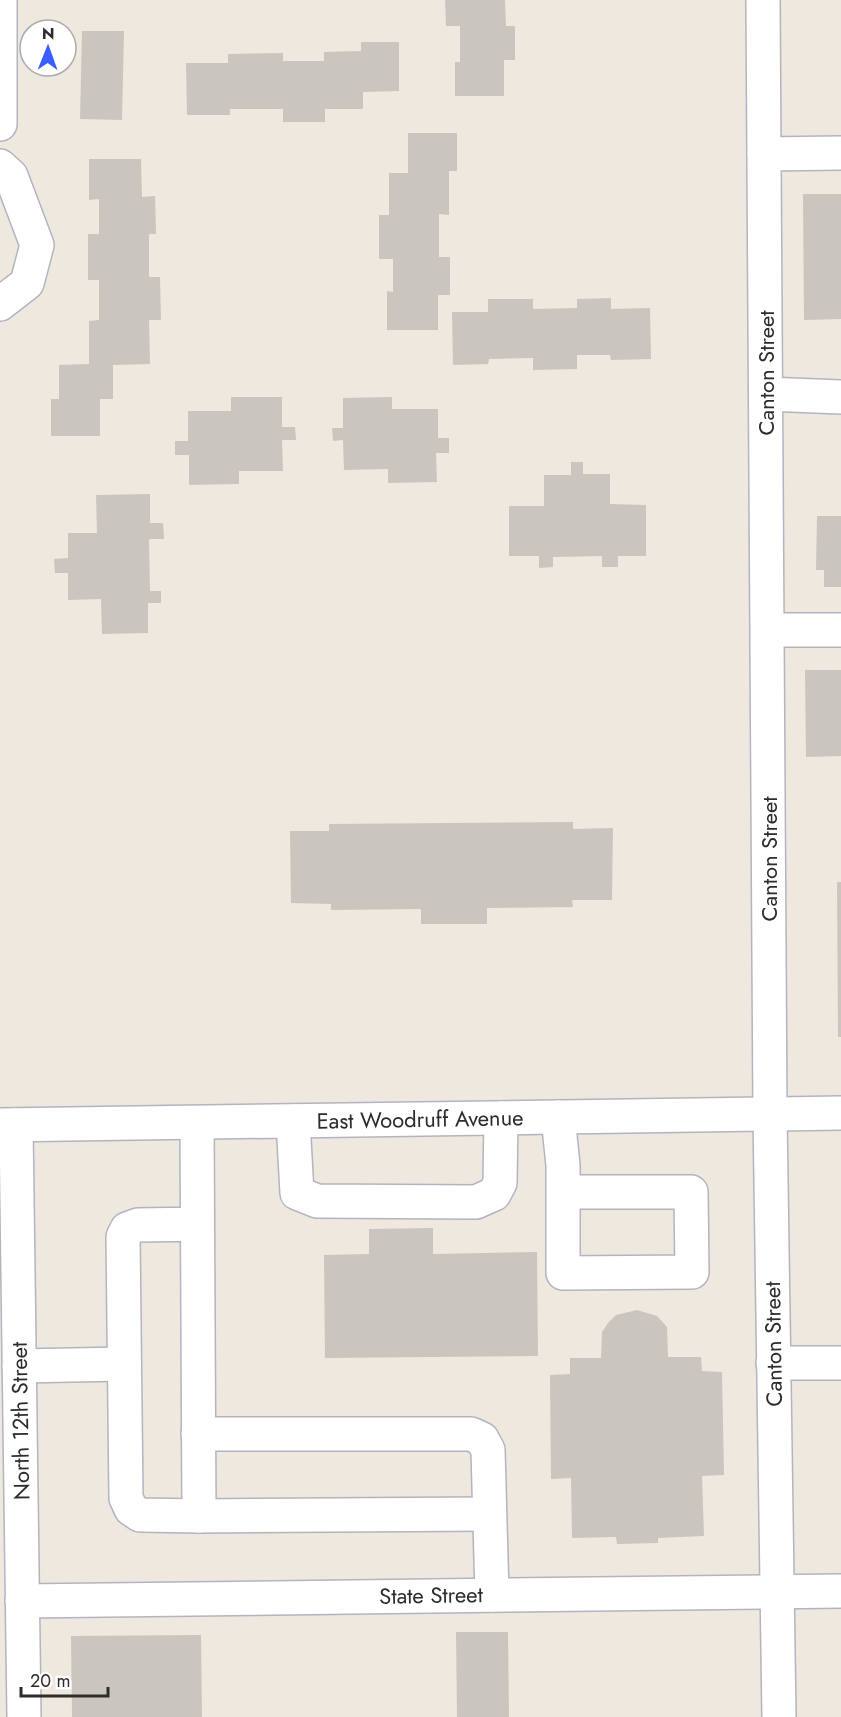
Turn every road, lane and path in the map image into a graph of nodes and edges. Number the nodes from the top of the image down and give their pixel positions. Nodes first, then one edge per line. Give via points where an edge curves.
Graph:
1 (0, 0) edge
2 (763, 0) edge
3 (0, 124) edge
4 (841, 153) edge
5 (764, 154) junction
6 (0, 166) edge
7 (0, 304) edge
8 (766, 394) junction
9 (841, 397) edge
10 (768, 630) junction
11 (841, 630) edge
12 (841, 1113) edge
13 (770, 1114) junction
14 (558, 1117) junction
15 (501, 1118) junction
16 (293, 1121) junction
17 (196, 1122) junction
18 (8, 1125) edge
19 (563, 1192) junction
20 (197, 1224) junction
21 (773, 1363) junction
22 (841, 1363) edge
23 (124, 1364) junction
24 (19, 1366) junction
25 (198, 1434) junction
26 (489, 1514) junction
27 (199, 1516) junction
28 (841, 1591) edge
29 (778, 1592) junction
30 (492, 1595) junction
31 (22, 1600) junction
32 (24, 1717) edge
33 (779, 1717) edge

1 - 3 street
2 - 5 street, Canton Street
4 - 5 street
5 - 8 street, Canton Street
6 - 7 street via 10,176 37,245 27,283
8 - 9 street
8 - 10 street, Canton Street
10 - 11 street
10 - 13 street, Canton Street
12 - 13 street, East Woodruff Avenue
13 - 14 street, East Woodruff Avenue
13 - 21 street, Canton Street
14 - 15 street, East Woodruff Avenue
14 - 19 street
15 - 16 street, East Woodruff Avenue
15 - 16 street via 500,1183 494,1194 476,1202 317,1201 297,1193
16 - 17 street, East Woodruff Avenue
17 - 18 street, East Woodruff Avenue
17 - 20 street
18 - 24 street, North 12th Street
19 - 19 street via 563,1273 692,1272 691,1192
20 - 23 street via 138,1225 127,1229 123,1237
20 - 25 street
21 - 22 street
21 - 29 street, Canton Street
23 - 24 street
23 - 27 street via 126,1498 131,1509 140,1515
24 - 31 street, North 12th Street
25 - 26 street via 471,1434 482,1439 488,1450
25 - 27 street
26 - 27 street
26 - 30 street
28 - 29 street, State Street
29 - 30 street, State Street
29 - 33 street, Canton Street
30 - 31 street, State Street
31 - 32 street, North 12th Street

